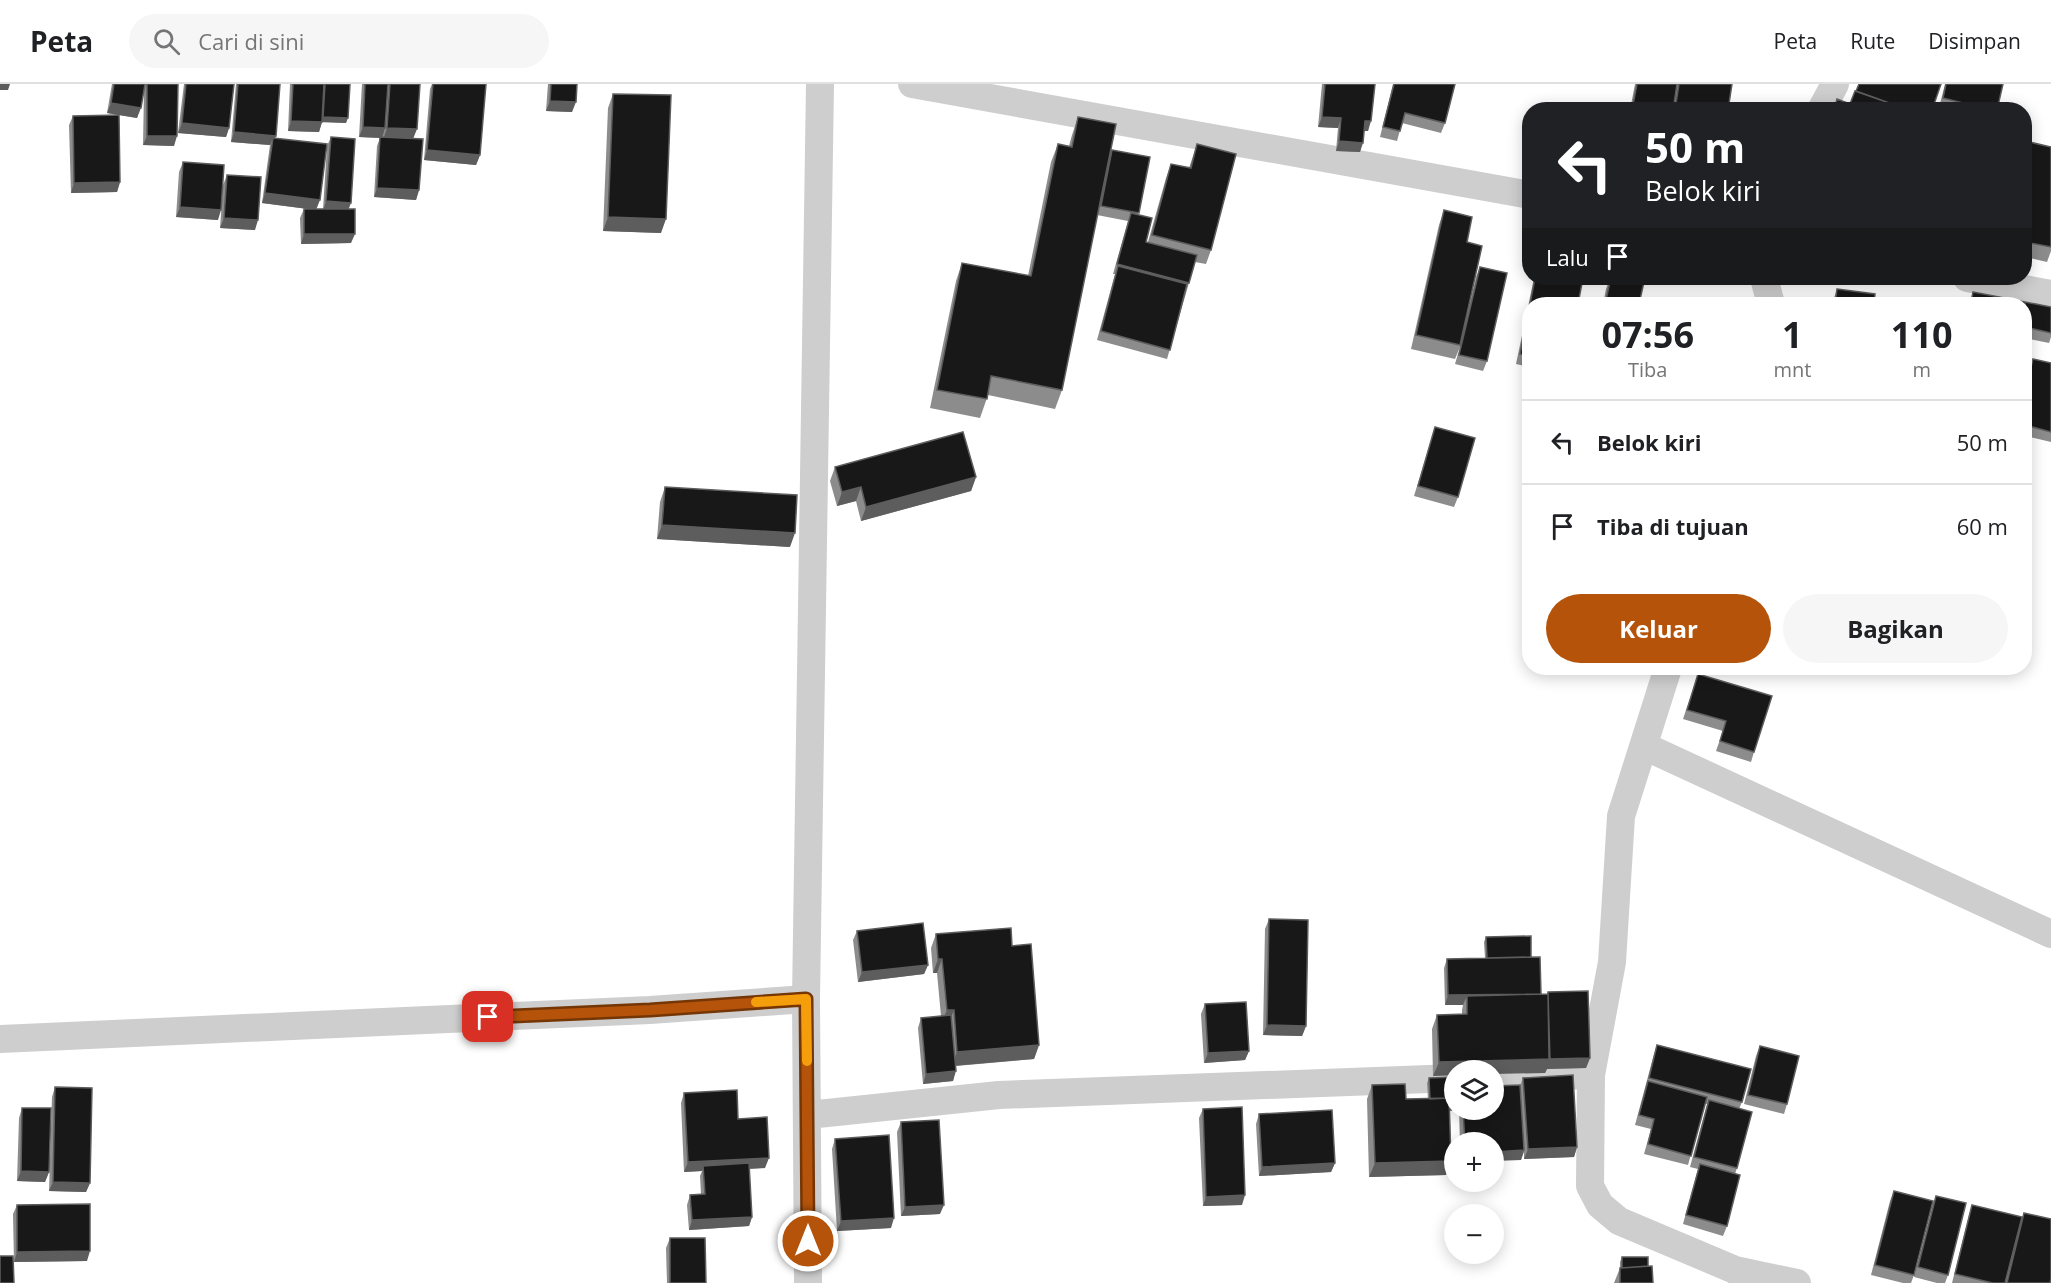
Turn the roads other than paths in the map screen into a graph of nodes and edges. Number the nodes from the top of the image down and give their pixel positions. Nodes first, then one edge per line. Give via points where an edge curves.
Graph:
1 (819, 84) edge
2 (912, 84) edge
3 (1835, 84) edge
4 (1825, 102) edge
5 (1522, 194) edge
6 (2004, 285) edge
7 (2051, 294) edge
8 (1666, 675) edge
9 (1644, 747) junction
10 (2051, 934) edge
11 (806, 999) junction
12 (0, 1039) edge
13 (1591, 1075) junction
14 (1444, 1077) edge
15 (1504, 1077) edge
16 (808, 1114) junction
17 (1743, 1277) edge
18 (808, 1283) edge
19 (1797, 1283) edge

1 - 11 street
2 - 5 street
3 - 4 street
6 - 7 street
8 - 9 street
9 - 10 street
9 - 13 street via 1621,816 1612,962
11 - 12 street via 650,1010
11 - 16 street
13 - 15 street
13 - 17 street via 1590,1186 1600,1206 1619,1221
14 - 16 street via 999,1095
16 - 18 street
17 - 19 street

